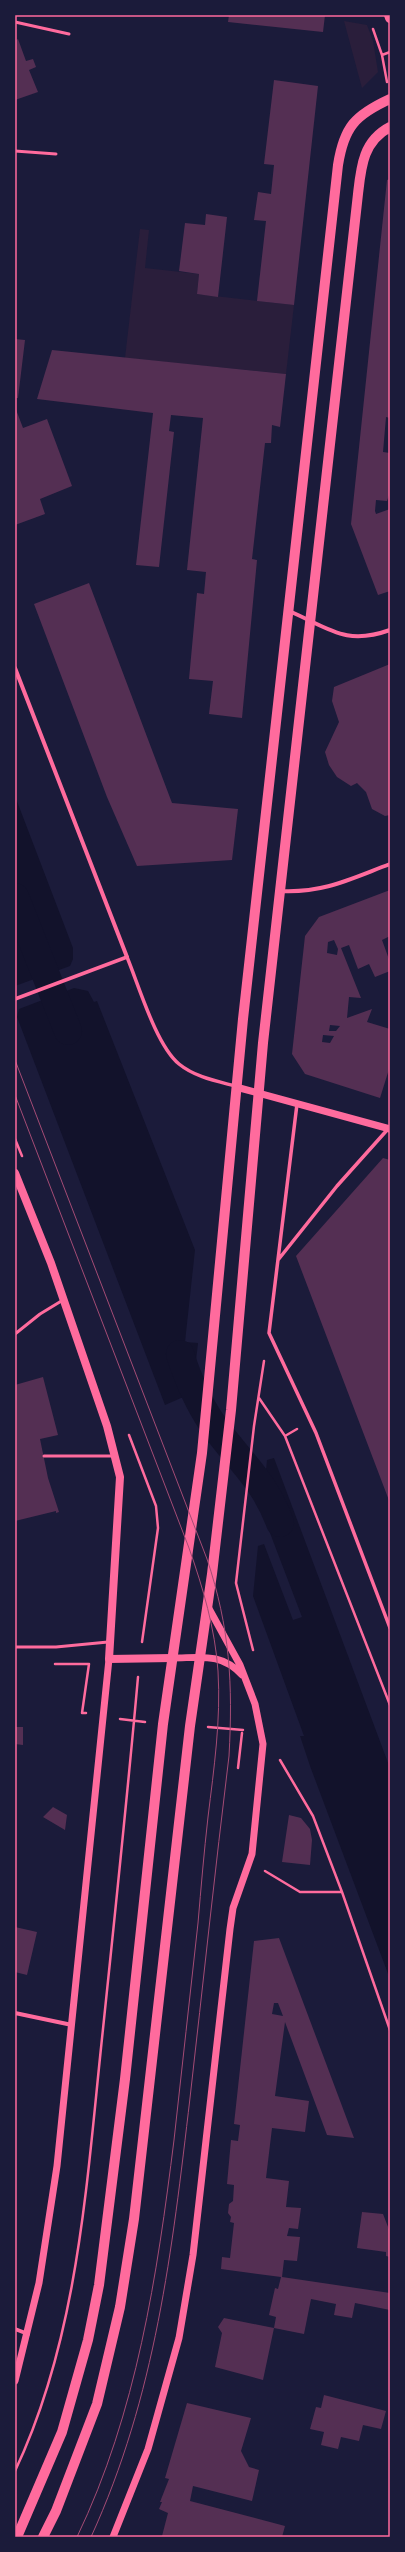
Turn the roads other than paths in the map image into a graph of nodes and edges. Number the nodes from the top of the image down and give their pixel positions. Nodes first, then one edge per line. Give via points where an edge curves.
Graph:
1 (389, 15) edge
2 (390, 18) edge
3 (15, 22) edge
4 (68, 34) dead end
5 (390, 99) edge
6 (390, 127) edge
7 (15, 151) edge
8 (56, 154) dead end
9 (288, 610) junction
10 (310, 620) junction
11 (390, 630) edge
12 (15, 668) edge
13 (390, 864) edge
14 (280, 891) junction
15 (127, 957) junction
16 (15, 999) edge
17 (236, 1087) junction
18 (259, 1093) junction
19 (297, 1104) junction
20 (389, 1129) edge
21 (15, 1174) edge
22 (277, 1261) junction
23 (63, 1300) junction
24 (15, 1334) edge
25 (44, 1456) dead end
26 (116, 1456) junction
27 (207, 1605) junction
28 (390, 1628) edge
29 (110, 1642) junction
30 (15, 1647) edge
31 (172, 1658) junction
32 (199, 1658) junction
33 (109, 1659) junction
34 (246, 1680) junction
35 (15, 2013) edge
36 (72, 2025) junction
37 (15, 2329) edge
38 (28, 2334) junction
39 (15, 2381) edge
40 (17, 2537) edge
41 (43, 2537) edge
42 (113, 2537) edge

1 - 2 main road
3 - 4 lane
5 - 9 main road via 366,111 354,121 345,134 340,153
6 - 10 main road via 378,134 368,145 361,171
7 - 8 lane
9 - 10 street
9 - 17 main road
10 - 11 street via 356,638
10 - 14 main road
12 - 15 street
13 - 14 street via 326,888 305,892
14 - 18 main road
15 - 16 street
15 - 17 street via 170,1056 184,1068 202,1077
17 - 18 street
17 - 31 main road via 202,1453
18 - 19 street
18 - 27 main road via 231,1410
19 - 20 street
19 - 22 street
20 - 22 street via 337,1186
21 - 23 main road
22 - 28 street via 269,1333 314,1427
23 - 24 lane
23 - 26 main road
25 - 26 lane
26 - 29 main road via 120,1477
27 - 32 main road
27 - 34 street
29 - 30 lane via 56,1647
29 - 33 main road
31 - 32 street
31 - 33 main road
31 - 40 main road via 125,2079 99,2285 88,2340 62,2432
32 - 34 street via 224,1660
32 - 41 main road via 134,2219 120,2307 97,2404 59,2504
33 - 36 street
34 - 42 street via 262,1730 264,1751 250,1864 233,1908 230,1929 193,2255 179,2338 148,2449
35 - 36 street
36 - 38 street via 48,2233
37 - 38 street
38 - 39 street

